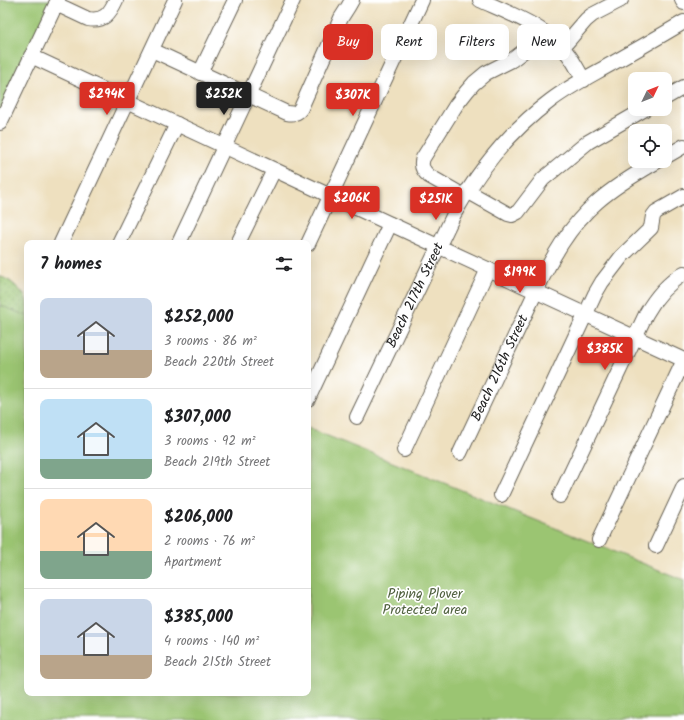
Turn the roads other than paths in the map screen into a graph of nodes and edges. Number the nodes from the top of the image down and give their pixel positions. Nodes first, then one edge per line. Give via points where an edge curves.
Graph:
1 (116, 0) edge
2 (175, 0) edge
3 (235, 0) edge
4 (293, 0) edge
5 (352, 0) edge
6 (422, 0) edge
7 (682, 0) edge
8 (486, 1) edge
9 (57, 2) edge
10 (612, 2) edge
11 (684, 3) edge
12 (684, 22) edge
13 (531, 24) edge
14 (570, 39) edge
15 (152, 50) junction
16 (31, 56) junction
17 (517, 56) edge
18 (570, 58) edge
19 (200, 73) junction
20 (584, 80) junction
21 (684, 87) edge
22 (672, 94) edge
23 (248, 95) junction
24 (128, 102) junction
25 (634, 116) edge
26 (0, 123) edge
27 (177, 124) junction
28 (684, 146) edge
29 (224, 147) junction
30 (672, 153) edge
31 (646, 168) edge
32 (274, 170) junction
33 (466, 194) junction
34 (330, 196) junction
35 (684, 196) edge
36 (390, 224) junction
37 (62, 240) edge
38 (120, 240) edge
39 (180, 240) edge
40 (239, 240) edge
41 (310, 240) edge
42 (438, 246) junction
43 (488, 269) junction
44 (684, 273) edge
45 (536, 291) junction
46 (585, 314) junction
47 (635, 337) junction
48 (684, 360) edge
49 (311, 393) edge
50 (357, 417) dead end
51 (404, 450) dead end
52 (460, 453) dead end
53 (684, 486) edge
54 (501, 495) dead end
55 (560, 496) dead end
56 (599, 540) dead end
57 (656, 546) dead end

1 - 9 street via 106,16 98,20 88,19
2 - 15 street
3 - 19 street
4 - 23 street
5 - 23 street via 341,18 299,111 287,113
6 - 34 street
7 - 11 street
8 - 13 street
9 - 16 street
10 - 14 street via 586,20
12 - 20 street, Beach 217th Street
15 - 19 street
15 - 24 street
16 - 24 street
16 - 26 street
17 - 33 street via 486,73 474,83 456,105 421,162 426,174
18 - 20 street
19 - 23 street
20 - 33 street, Beach 217th Street via 550,101 525,122 501,146
21 - 22 street
23 - 29 street
24 - 27 street
24 - 37 street
25 - 33 street via 588,142 543,179 518,212 508,214
27 - 29 street
27 - 38 street
28 - 30 street
29 - 32 street
29 - 39 street
31 - 45 street, Beach 216th Street via 601,199 579,220 558,248
32 - 34 street
32 - 40 street
33 - 42 street, Beach 217th Street
34 - 36 street
34 - 41 street
35 - 46 street via 656,212 651,228 614,266
36 - 42 street
36 - 49 street
42 - 43 street
42 - 50 street, Beach 217th Street
43 - 45 street
43 - 51 street
44 - 47 street via 658,297
45 - 46 street
45 - 52 street, Beach 216th Street
46 - 47 street
46 - 54 street
47 - 48 street
47 - 55 street
48 - 56 street
53 - 57 street

